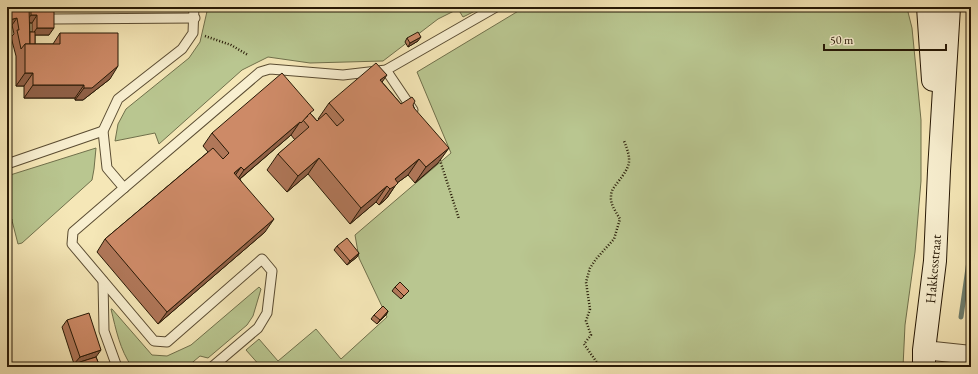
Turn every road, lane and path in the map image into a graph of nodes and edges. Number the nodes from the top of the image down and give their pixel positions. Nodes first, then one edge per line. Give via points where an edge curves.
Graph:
1 (194, 7) edge
2 (496, 7) edge
3 (928, 7) edge
4 (949, 7) edge
5 (195, 18) junction
6 (54, 19) edge
7 (193, 32) junction
8 (248, 55) dead end
9 (386, 70) junction
10 (419, 119) edge
11 (104, 131) junction
12 (624, 141) dead end
13 (437, 151) edge
14 (7, 164) edge
15 (939, 171) junction
16 (124, 188) junction
17 (459, 219) dead end
18 (103, 281) junction
19 (971, 355) edge
20 (924, 358) edge
21 (117, 367) edge
22 (212, 367) edge
23 (600, 367) edge

1 - 5 lane
2 - 9 lane
3 - 15 street, Hakkesstraat
4 - 15 street, Hakkesstraat
5 - 6 lane
5 - 7 lane
7 - 8 path via 231,45
7 - 11 lane via 182,49 118,99
9 - 10 lane
9 - 16 lane via 343,75 270,69 260,72
11 - 14 lane
11 - 16 lane via 107,168
12 - 23 path via 630,160 611,196 620,219 614,239 590,268 586,282 590,309 586,321 591,335 584,344
13 - 17 path
15 - 20 street, Hakkesstraat via 935,261
16 - 18 lane via 73,232 72,244
18 - 21 lane via 104,330
18 - 22 lane via 154,341 168,342 262,259 272,271 267,313 258,328
19 - 20 street

